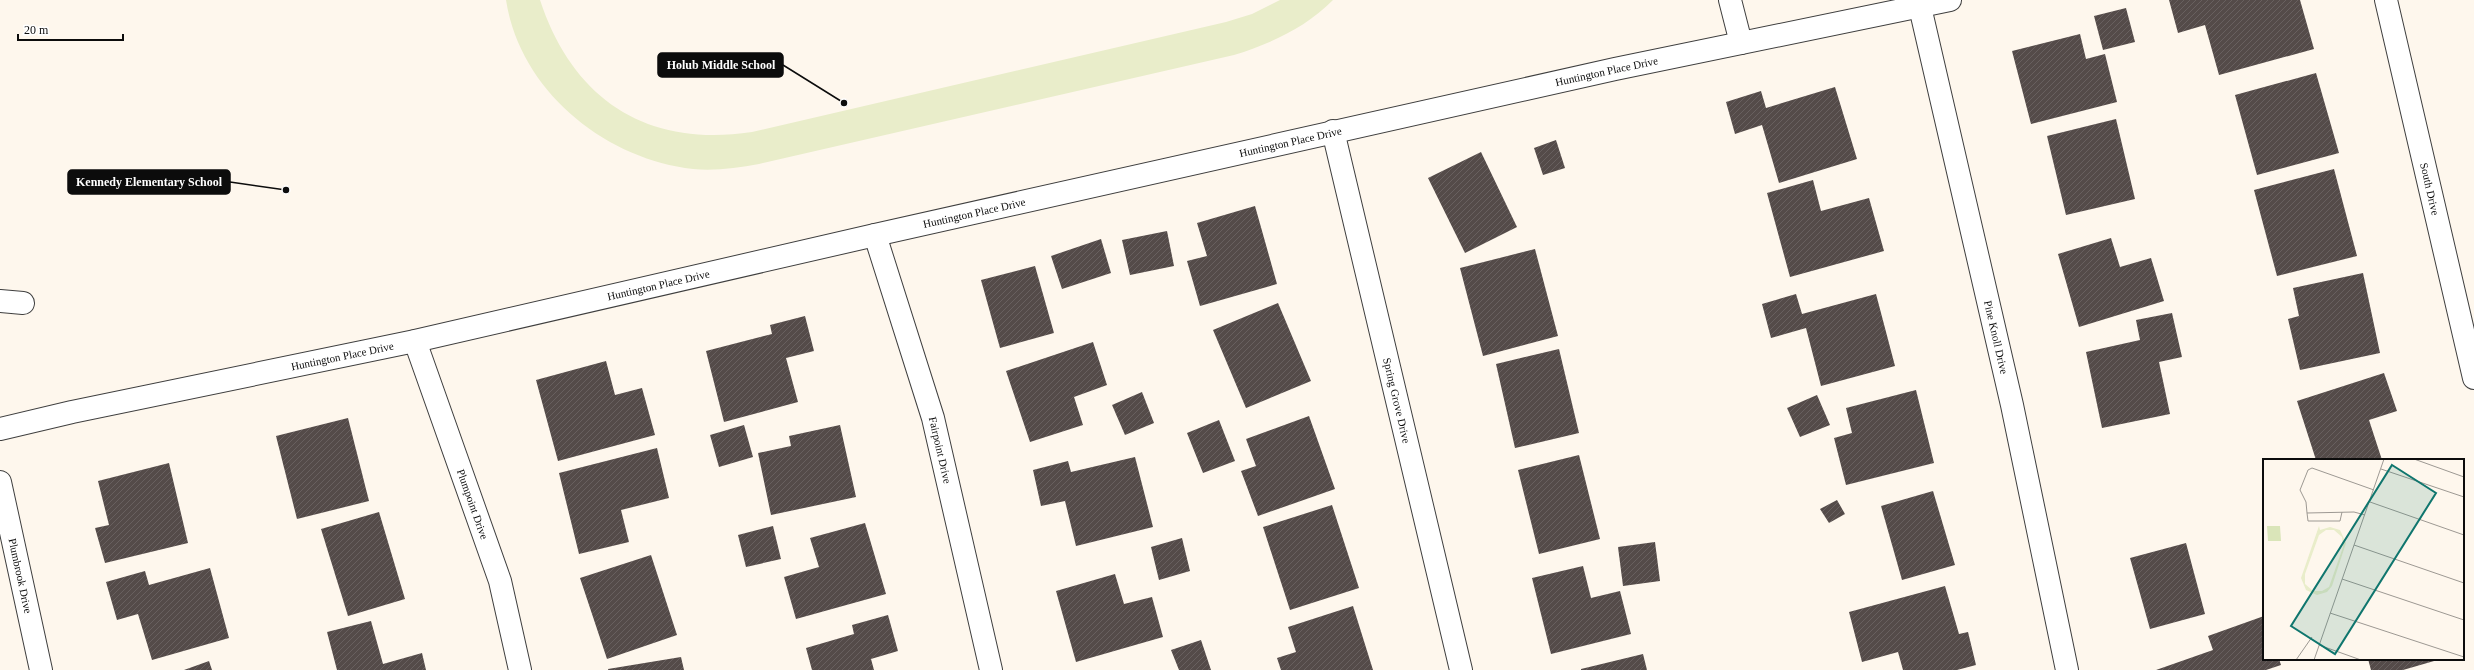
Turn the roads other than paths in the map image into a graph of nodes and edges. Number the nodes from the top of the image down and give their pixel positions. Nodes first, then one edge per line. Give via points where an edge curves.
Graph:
1 (1730, 0) edge
2 (1950, 0) edge
3 (2386, 0) edge
4 (1920, 7) junction
5 (1740, 43) junction
6 (1333, 132) junction
7 (875, 235) junction
8 (0, 301) edge
9 (23, 303) dead end
10 (415, 341) junction
11 (2474, 378) edge
12 (0, 429) edge
13 (0, 482) edge
14 (41, 670) edge
15 (520, 670) edge
16 (991, 670) edge
17 (1461, 670) edge
18 (2067, 670) edge

1 - 5 street
2 - 4 street, Huntington Place Drive
3 - 11 street, South Drive
4 - 5 street, Huntington Place Drive
4 - 18 street, Pine Knoll Drive via 2012,405
5 - 6 street, Huntington Place Drive via 1607,70
6 - 7 street, Huntington Place Drive
6 - 17 street, Spring Grove Drive
7 - 10 street, Huntington Place Drive
7 - 16 street, Fairpoint Drive via 933,418
8 - 9 street
10 - 12 street, Huntington Place Drive
10 - 15 street, Plumpoint Drive via 500,581
13 - 14 street, Plumbrook Drive

